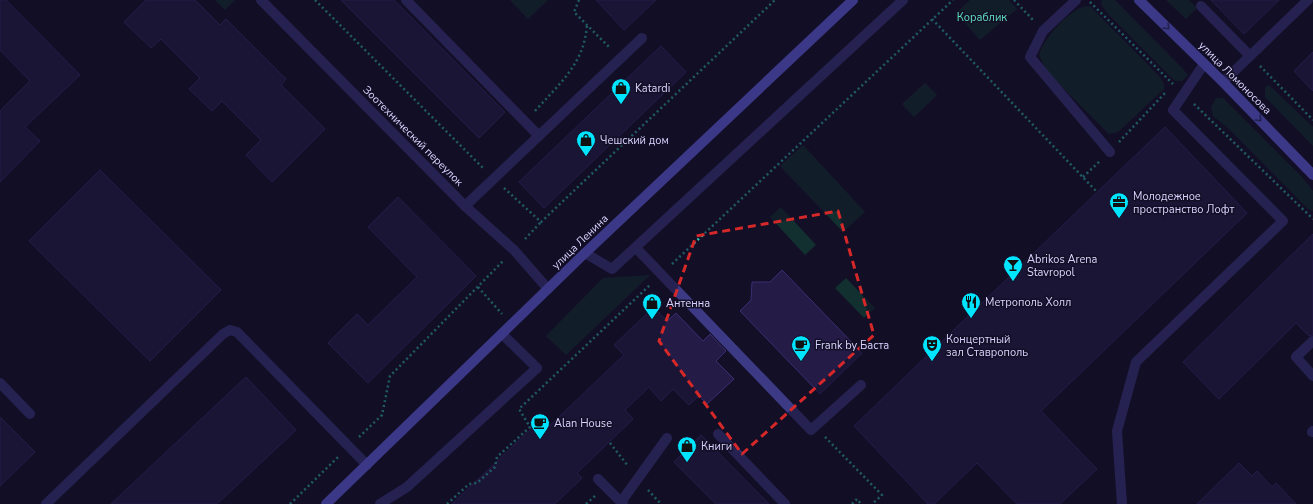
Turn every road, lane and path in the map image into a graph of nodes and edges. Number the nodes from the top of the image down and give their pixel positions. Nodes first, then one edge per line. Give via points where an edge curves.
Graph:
1 (261, 0) edge
2 (406, 0) edge
3 (579, 0) edge
4 (853, 0) edge
5 (903, 0) edge
6 (953, 0) edge
7 (1014, 0) edge
8 (1076, 0) edge
9 (1088, 0) edge
10 (1139, 0) edge
11 (1308, 0) edge
12 (1201, 6) dead end
13 (932, 19) junction
14 (587, 25) junction
15 (1043, 31) junction
16 (642, 38) dead end
17 (603, 41) dead end
18 (1250, 56) junction
19 (1204, 64) junction
20 (1223, 82) junction
21 (1173, 84) junction
22 (1183, 93) junction
23 (536, 112) dead end
24 (1313, 120) edge
25 (539, 136) junction
26 (1110, 152) junction
27 (1313, 175) edge
28 (1083, 177) junction
29 (1097, 192) dead end
30 (465, 206) junction
31 (1313, 219) edge
32 (541, 222) dead end
33 (636, 248) junction
34 (514, 250) junction
35 (585, 253) junction
36 (661, 275) junction
37 (548, 289) junction
38 (502, 334) junction
39 (1313, 341) edge
40 (1313, 376) edge
41 (0, 383) edge
42 (861, 385) dead end
43 (30, 414) dead end
44 (815, 426) junction
45 (718, 434) dead end
46 (667, 438) dead end
47 (349, 446) junction
48 (367, 465) junction
49 (598, 479) dead end
50 (622, 503) edge
51 (46, 504) edge
52 (290, 504) edge
53 (326, 504) edge
54 (380, 504) edge
55 (447, 504) edge
56 (785, 504) edge
57 (852, 504) edge
58 (861, 504) edge
59 (872, 504) edge
60 (1122, 504) edge

1 - 30 street, Зоотехнический переулок
2 - 25 street
3 - 14 path via 574,12
4 - 35 main road, улица Ленина
5 - 33 street
6 - 13 path
7 - 15 path
8 - 15 street
9 - 21 path
10 -> 19 main road, улица Ломоносова
11 - 18 street
12 - 18 street
13 - 28 path
13 - 36 path
14 - 17 path
14 - 23 path via 586,42 573,68
15 - 26 street via 1030,57
16 - 25 street
18 - 20 street
18 - 24 path
19 - 20 main road, улица Ломоносова
19 - 22 street
20 -> 27 main road, улица Ломоносова
21 - 22 path
21 - 26 path
22 - 31 path
22 - 60 street via 1173,110 1283,221 1136,362 1117,431
25 - 30 street
26 - 28 path
28 - 29 path
30 - 34 street, Зоотехнический переулок
32 - 34 path
33 - 35 street via 612,268
33 - 36 street
34 - 37 street, Зоотехнический переулок
34 - 47 path via 390,376 382,415
35 - 37 main road, улица Ленина
36 - 44 street via 812,430
36 - 55 path via 519,409 530,427 497,457 495,467 477,483 469,484
37 - 38 main road, улица Ленина
38 - 48 main road, улица Ленина
38 - 54 street via 537,368 407,487
39 - 40 street via 1296,358
41 - 43 street
42 - 44 street
44 - 59 path via 882,495
45 - 56 street
46 - 50 street
47 - 48 street
47 - 51 street via 237,332 230,330
47 - 52 path
48 - 53 main road, улица Ленина
49 - 50 street
57 - 58 path via 857,499

